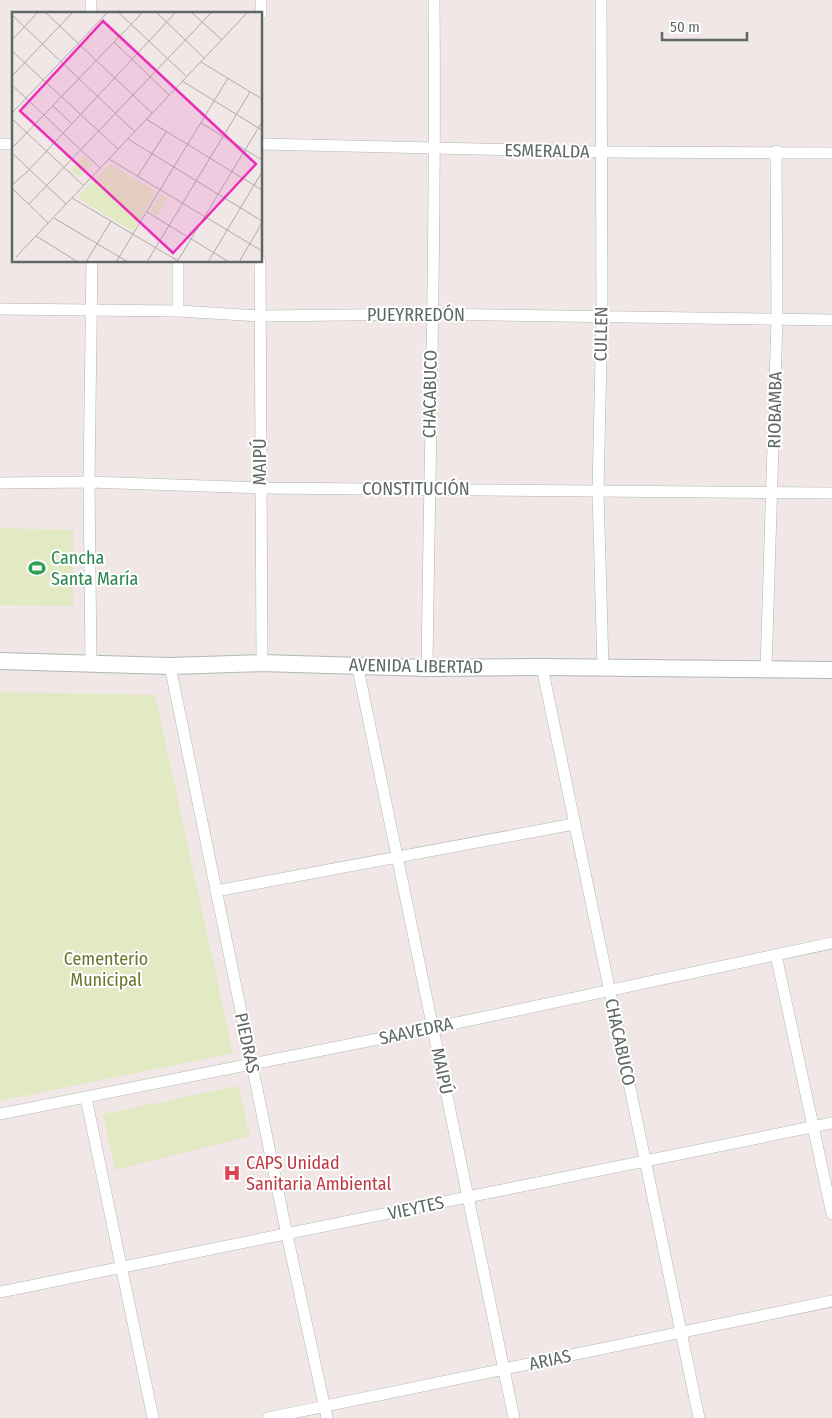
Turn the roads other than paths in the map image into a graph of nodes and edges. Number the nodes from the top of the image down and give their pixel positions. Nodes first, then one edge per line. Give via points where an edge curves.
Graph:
1 (434, 0) edge
2 (601, 0) edge
3 (262, 144) edge
4 (435, 149) junction
5 (776, 151) junction
6 (601, 152) junction
7 (832, 153) edge
8 (92, 262) edge
9 (178, 262) edge
10 (260, 262) edge
11 (0, 309) edge
12 (178, 311) junction
13 (93, 312) junction
14 (431, 314) junction
15 (261, 316) junction
16 (602, 316) junction
17 (777, 319) junction
18 (832, 320) edge
19 (90, 482) junction
20 (0, 483) edge
21 (260, 488) junction
22 (429, 489) junction
23 (598, 490) junction
24 (773, 492) junction
25 (832, 493) edge
26 (0, 661) edge
27 (92, 663) junction
28 (262, 663) junction
29 (357, 664) junction
30 (170, 666) junction
31 (542, 667) junction
32 (427, 668) junction
33 (603, 668) junction
34 (766, 669) junction
35 (832, 670) edge
36 (574, 824) junction
37 (397, 858) junction
38 (216, 891) junction
39 (832, 943) edge
40 (776, 955) junction
41 (609, 990) junction
42 (432, 1028) junction
43 (251, 1064) junction
44 (86, 1098) junction
45 (0, 1114) edge
46 (832, 1123) edge
47 (812, 1127) junction
48 (645, 1161) junction
49 (468, 1198) junction
50 (832, 1214) edge
51 (286, 1235) junction
52 (122, 1269) junction
53 (0, 1292) edge
54 (832, 1301) edge
55 (681, 1333) junction
56 (504, 1369) junction
57 (325, 1406) junction
58 (153, 1418) edge
59 (268, 1418) edge
60 (327, 1418) edge
61 (514, 1418) edge
62 (699, 1418) edge

1 - 4 street, CHACABUCO
2 - 6 street, CULLEN
3 - 4 street, ESMERALDA
4 - 6 street, ESMERALDA
4 - 14 street, CHACABUCO
5 - 6 street, ESMERALDA
5 - 7 street, ESMERALDA
5 - 17 street, RIOBAMBA
6 - 16 street, CULLEN
8 - 13 street
9 - 12 street
10 - 15 street, MAIPÚ
11 - 13 street, PUEYRREDÓN
12 - 13 street, PUEYRREDÓN
12 - 15 street, PUEYRREDÓN
13 - 19 street
14 - 15 street, PUEYRREDÓN
14 - 16 street, PUEYRREDÓN
14 - 22 street, CHACABUCO
15 - 21 street, MAIPÚ
16 - 17 street, PUEYRREDÓN
16 - 23 street, CULLEN
17 - 18 street, PUEYRREDÓN
17 - 24 street, RIOBAMBA
19 - 20 street, CONSTITUCIÓN
19 - 21 street, CONSTITUCIÓN
19 - 27 street
21 - 22 street, CONSTITUCIÓN
21 - 28 street, MAIPÚ
22 - 23 street, CONSTITUCIÓN
22 - 32 street, CHACABUCO
23 - 24 street, CONSTITUCIÓN
23 - 33 street, CULLEN
24 - 25 street, CONSTITUCIÓN
24 - 34 street, RIOBAMBA
26 - 27 main road, AVENIDA LIBERTAD
27 - 30 main road, AVENIDA LIBERTAD
28 - 29 main road, AVENIDA LIBERTAD
28 - 30 main road, AVENIDA LIBERTAD
29 - 32 main road, AVENIDA LIBERTAD
29 - 37 street, MAIPÚ
30 - 38 street, PIEDRAS
31 - 32 main road, AVENIDA LIBERTAD
31 - 33 main road, AVENIDA LIBERTAD
31 - 36 street, CHACABUCO
33 - 34 main road, AVENIDA LIBERTAD
34 - 35 main road, AVENIDA LIBERTAD
36 - 37 street
36 - 41 street, CHACABUCO
37 - 38 street
37 - 42 street, MAIPÚ
38 - 43 street, PIEDRAS
39 - 40 street, SAAVEDRA
40 - 41 street, SAAVEDRA
40 - 47 street
41 - 42 street, SAAVEDRA
41 - 48 street, CHACABUCO
42 - 43 street, SAAVEDRA
42 - 49 street, MAIPÚ
43 - 44 street, SAAVEDRA
43 - 51 street, PIEDRAS
44 - 45 street, SAAVEDRA
44 - 52 street
46 - 47 street, VIEYTES
47 - 48 street, VIEYTES
47 - 50 street
48 - 49 street, VIEYTES
48 - 55 street, CHACABUCO
49 - 51 street, VIEYTES
49 - 56 street, MAIPÚ
51 - 52 street, VIEYTES
51 - 57 street, PIEDRAS
52 - 53 street, VIEYTES
52 - 58 street
54 - 55 street, ARIAS
55 - 56 street, ARIAS
55 - 62 street, CHACABUCO
56 - 57 street, ARIAS
56 - 61 street, MAIPÚ
57 - 59 street, ARIAS
57 - 60 street, PIEDRAS

